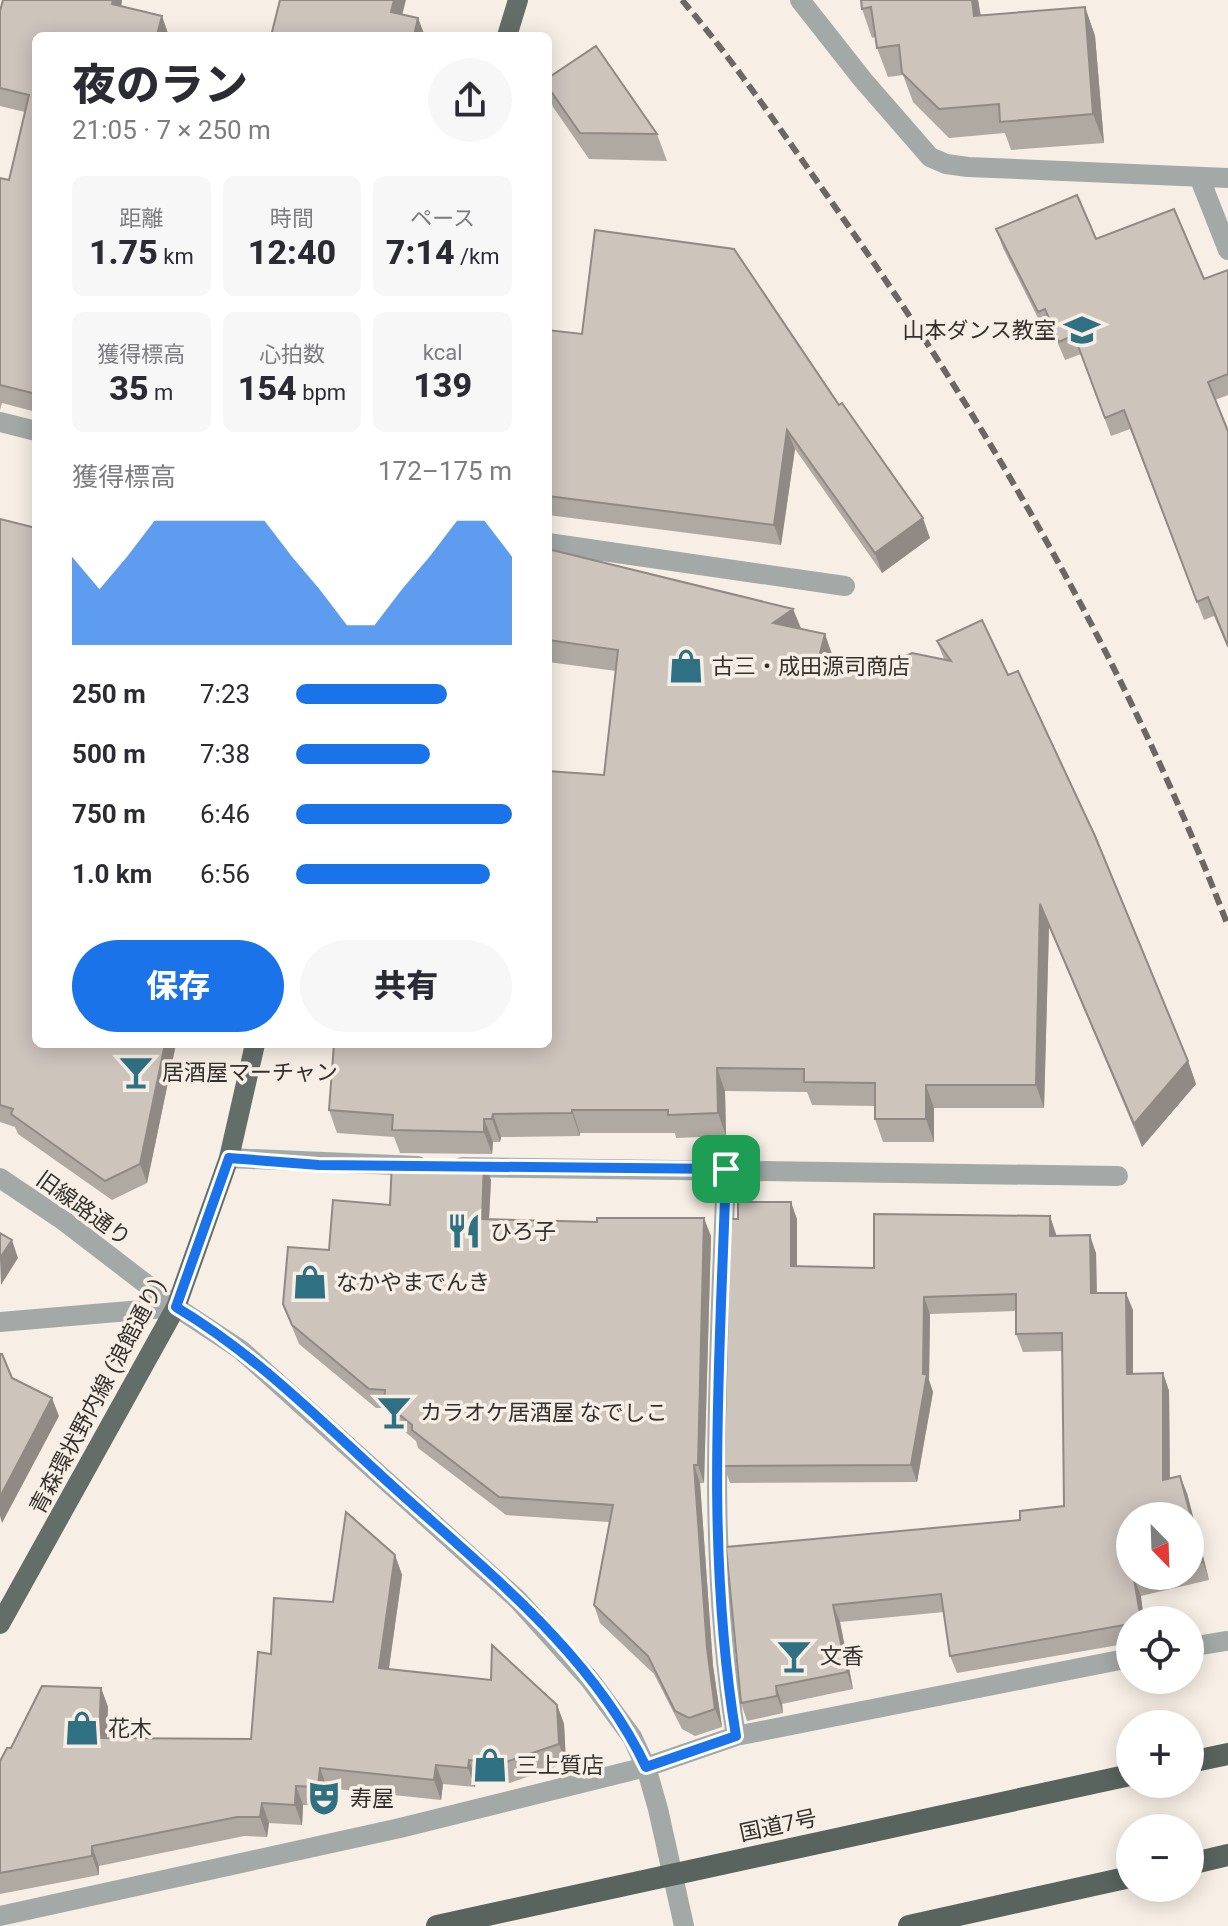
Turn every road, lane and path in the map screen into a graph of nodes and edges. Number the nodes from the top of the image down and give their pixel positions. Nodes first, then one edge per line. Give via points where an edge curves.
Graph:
1 (800, 0) edge
2 (516, 1) edge
3 (508, 32) edge
4 (1228, 178) edge
5 (1200, 179) junction
6 (1228, 250) edge
7 (0, 422) edge
8 (32, 430) edge
9 (552, 544) edge
10 (845, 586) dead end
11 (254, 1048) edge
12 (229, 1158) junction
13 (726, 1169) junction
14 (1118, 1176) dead end
15 (0, 1178) edge
16 (176, 1307) junction
17 (0, 1322) edge
18 (0, 1624) edge
19 (1226, 1641) dead end
20 (1204, 1645) edge
21 (1116, 1661) edge
22 (736, 1736) junction
23 (1228, 1754) edge
24 (1204, 1759) edge
25 (646, 1767) junction
26 (1116, 1778) edge
27 (1228, 1855) edge
28 (1204, 1861) edge
29 (1116, 1880) edge
30 (0, 1916) edge
31 (437, 1926) edge
32 (684, 1926) edge
33 (909, 1926) edge

1 - 5 street via 937,161
2 - 3 main road
4 - 5 street
5 - 6 street
7 - 8 street
9 - 10 street
11 - 12 main road, 青森環状野内線 (浪館通り)
12 - 13 street via 335,1165
12 - 16 main road, 青森環状野内線 (浪館通り)
13 - 14 street
13 - 22 street via 715,1537 725,1672
15 - 16 street, 旧線路通り
16 - 17 street
16 - 18 main road, 青森環状野内線 (浪館通り)
16 - 25 street, 旧線路通り via 241,1350 517,1599 613,1709
19 - 20 street
21 - 22 street
22 - 25 street
23 - 24 highway
25 - 30 street via 214,1872
25 - 32 street, 旧線路通り
26 - 31 highway, 国道7号, bridge
27 - 28 highway
29 - 33 highway

